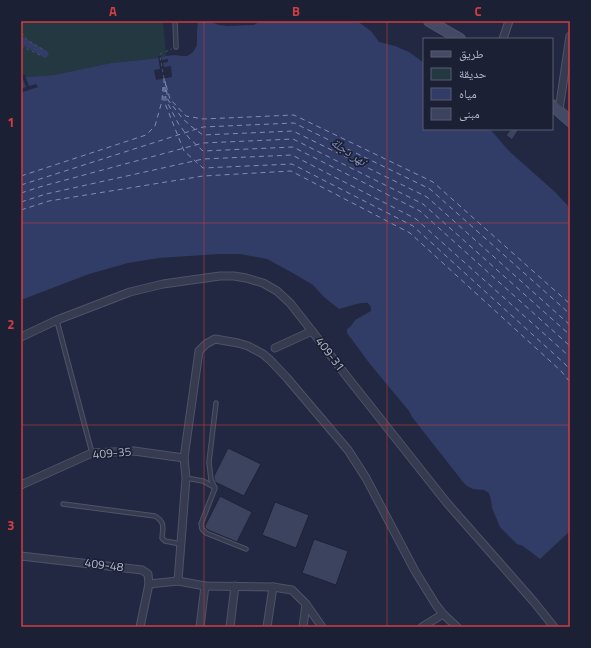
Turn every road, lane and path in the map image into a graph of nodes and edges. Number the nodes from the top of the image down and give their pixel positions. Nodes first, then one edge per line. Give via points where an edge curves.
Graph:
1 (175, 21) edge
2 (509, 21) edge
3 (434, 22) edge
4 (21, 34) edge
5 (570, 36) edge
6 (458, 38) edge
7 (504, 38) edge
8 (21, 46) edge
9 (176, 48) joint
10 (44, 50) dead end
11 (42, 56) dead end
12 (164, 78) dead end
13 (555, 107) edge
14 (570, 121) edge
15 (57, 320) junction
16 (312, 331) junction
17 (21, 337) edge
18 (275, 348) dead end
19 (216, 403) dead end
20 (92, 453) junction
21 (184, 458) junction
22 (186, 478) junction
23 (21, 485) edge
24 (215, 488) junction
25 (63, 504) dead end
26 (181, 544) junction
27 (246, 548) dead end
28 (21, 556) edge
29 (178, 581) junction
30 (149, 584) junction
31 (205, 586) junction
32 (235, 586) junction
33 (273, 587) junction
34 (306, 604) junction
35 (443, 614) junction
36 (140, 627) edge
37 (200, 627) edge
38 (230, 627) edge
39 (267, 627) edge
40 (303, 627) edge
41 (322, 627) edge
42 (422, 627) edge
43 (457, 627) edge
44 (554, 627) edge

1 - 9 lane
2 - 7 street
3 - 6 street
4 - 10 path
5 - 13 street
8 - 11 path
9 - 12 path via 160,54
13 - 14 street
15 - 16 street, 409-31 via 130,292 175,282 234,276 263,283 277,291
15 - 17 street, 409-31
15 - 20 lane
16 - 18 street
16 - 44 street, 409-31 via 447,503
19 - 24 lane via 209,462 211,480
20 - 21 street, 409-35 via 134,450
20 - 23 street, 409-35
21 - 22 street
21 - 35 street via 199,351 215,339 248,346 263,354 287,378 348,450 366,478 415,571
22 - 24 lane via 203,481
22 - 26 street
24 - 27 lane via 201,524 202,529 206,533
25 - 26 lane via 155,516 163,522 162,538
26 - 29 street
28 - 30 street, 409-48 via 142,570 148,574
29 - 30 street
29 - 31 street
30 - 36 street
31 - 32 street
31 - 37 street
32 - 33 street
32 - 38 street
33 - 34 street via 292,590
33 - 39 street
34 - 40 street
34 - 41 street
35 - 42 street
35 - 43 street

